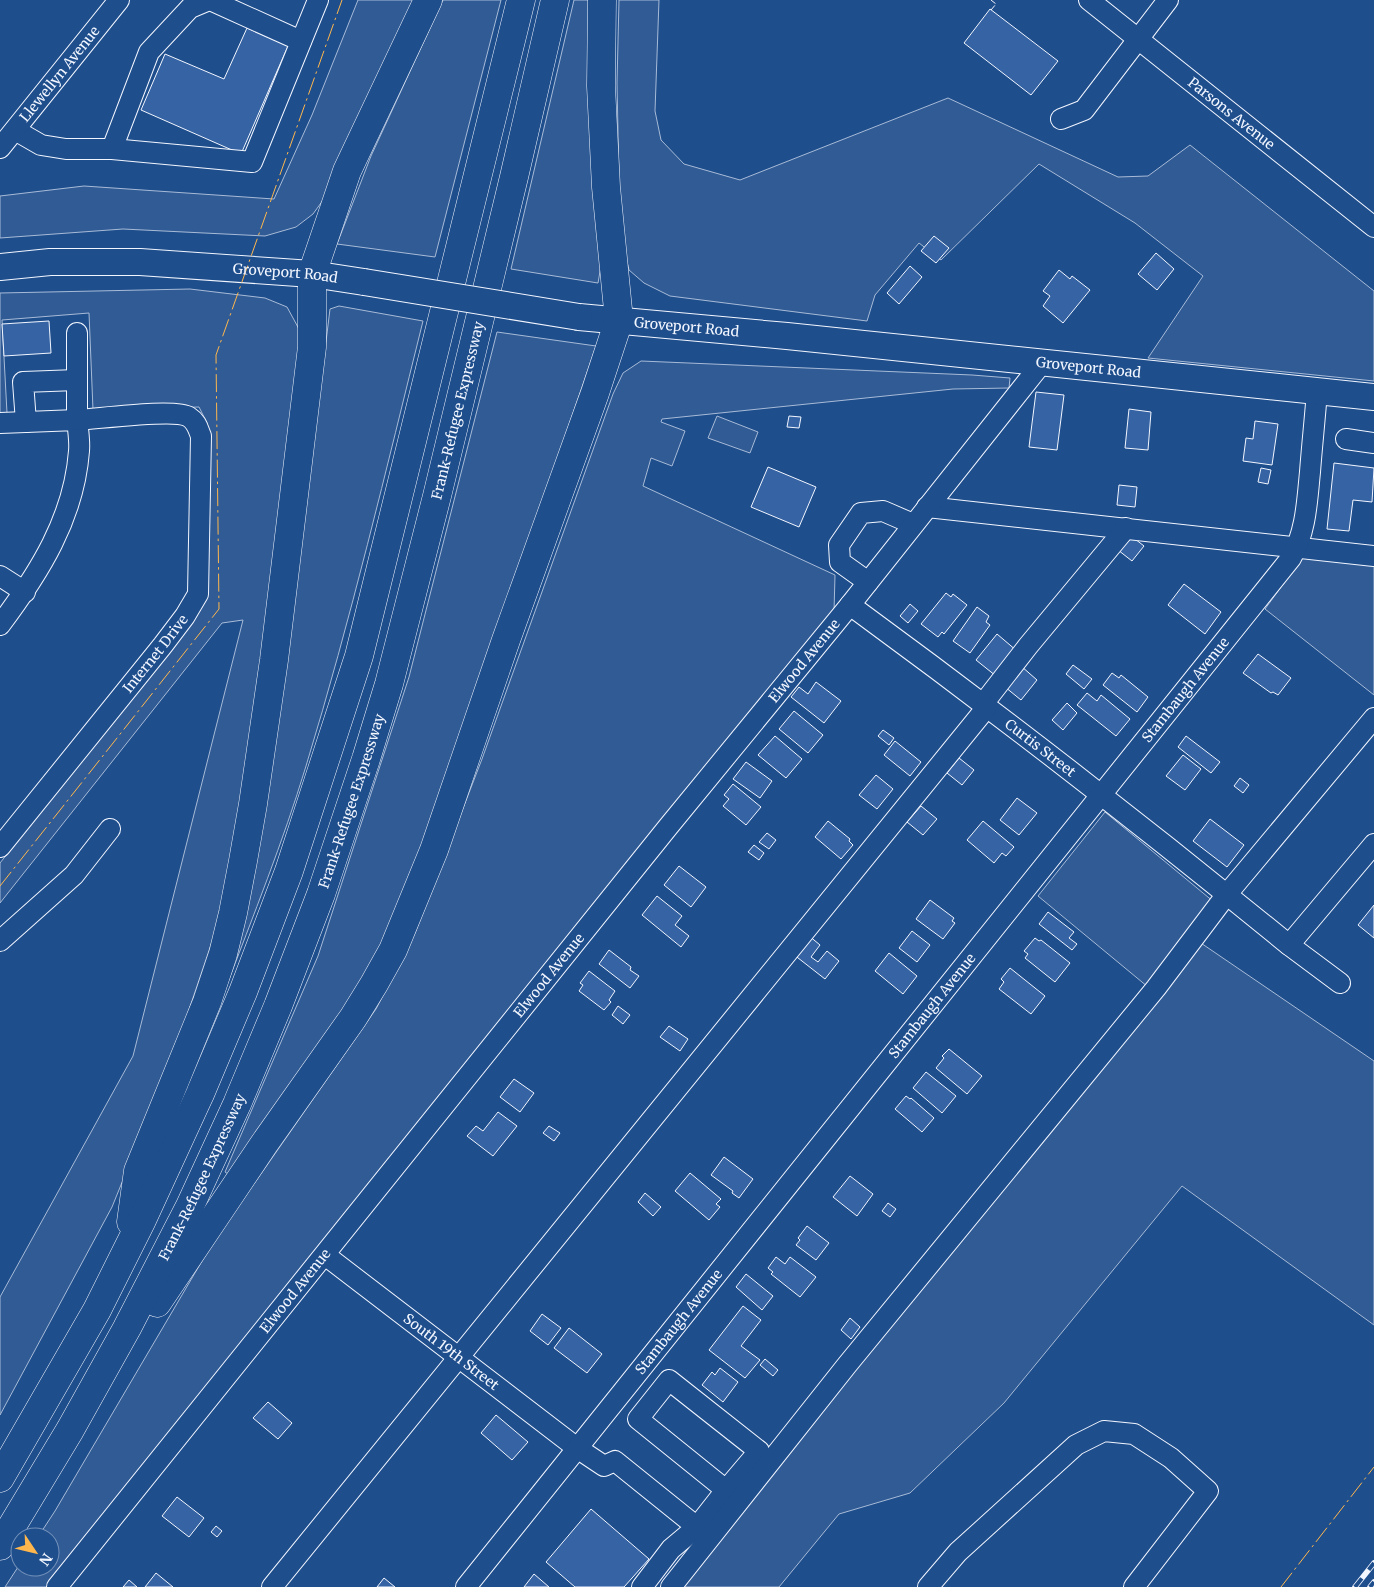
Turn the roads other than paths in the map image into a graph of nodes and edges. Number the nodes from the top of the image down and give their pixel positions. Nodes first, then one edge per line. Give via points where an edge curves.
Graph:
1 (119, 0) edge
2 (210, 0) edge
3 (318, 0) edge
4 (428, 0) edge
5 (521, 0) edge
6 (555, 0) edge
7 (602, 0) edge
8 (1089, 0) edge
9 (1168, 0) edge
10 (1138, 39) junction
11 (301, 41) junction
12 (1061, 119) dead end
13 (15, 130) junction
14 (0, 148) edge
15 (112, 149) junction
16 (1374, 227) edge
17 (0, 268) edge
18 (312, 274) junction
19 (619, 320) junction
20 (77, 333) dead end
21 (1042, 363) junction
22 (77, 380) junction
23 (1317, 391) junction
24 (1374, 397) edge
25 (77, 420) junction
26 (26, 422) junction
27 (0, 423) edge
28 (1346, 439) dead end
29 (1374, 443) edge
30 (927, 508) junction
31 (914, 524) junction
32 (1126, 528) junction
33 (1298, 546) junction
34 (1374, 556) edge
35 (0, 576) edge
36 (868, 582) junction
37 (25, 592) junction
38 (850, 605) junction
39 (0, 625) edge
40 (985, 705) junction
41 (1374, 718) edge
42 (1101, 796) junction
43 (110, 829) dead end
44 (1374, 844) edge
45 (0, 847) edge
46 (1227, 894) junction
47 (0, 941) edge
48 (1289, 945) junction
49 (1340, 983) dead end
50 (127, 1251) junction
51 (325, 1255) junction
52 (127, 1328) junction
53 (459, 1357) junction
54 (624, 1391) junction
55 (646, 1408) junction
56 (577, 1448) junction
57 (0, 1478) edge
58 (726, 1490) junction
59 (697, 1528) junction
60 (0, 1546) edge
61 (57, 1587) edge
62 (272, 1587) edge
63 (466, 1587) edge
64 (642, 1587) edge
65 (671, 1587) edge
66 (928, 1587) edge
67 (1134, 1587) edge

1 - 13 street, Llewellyn Avenue
2 - 11 street
2 - 15 street via 190,8 149,52
3 - 11 street
4 - 18 highway via 347,171
5 - 50 highway via 359,656 289,871 243,992
6 - 52 highway, Frank-Refugee Expressway via 434,505 389,684 366,759 321,894 278,1006 189,1208
7 - 19 highway via 605,178
8 - 10 street, Parsons Avenue
9 - 10 street
10 - 12 street via 1084,110
10 - 16 street, Parsons Avenue
11 - 15 street via 252,162
13 - 14 street, Llewellyn Avenue
13 - 15 street via 41,145 66,149
17 - 18 main road, Groveport Road via 50,262 140,262
18 - 19 main road, Groveport Road, bridge via 579,317
18 - 50 highway via 311,357 274,660 243,862 227,937 209,994 138,1171
19 - 21 main road, Groveport Road
19 - 52 highway via 434,850 393,950 353,1018 157,1303
20 - 22 street
21 - 23 main road, Groveport Road
21 - 30 street, Elwood Avenue
22 - 25 street
22 - 26 street via 24,382
23 - 24 main road, Groveport Road
23 - 33 street, Stambaugh Avenue via 1306,512
25 - 26 street
25 - 37 street via 79,449 68,507 41,567
25 - 45 street, Internet Drive via 171,413 188,416 196,422 201,436 198,594 163,645
26 - 27 street
28 - 29 street
30 - 31 street, Elwood Avenue
30 - 32 street
31 - 36 street, Elwood Avenue
31 - 36 street via 883,511 861,513 840,544 840,562
32 - 33 street
32 - 40 street via 1028,646
33 - 34 street
33 - 42 street, Stambaugh Avenue via 1274,581
35 - 37 street
36 - 38 street, Elwood Avenue
37 - 39 street
38 - 40 street, Curtis Street
38 - 51 street, Elwood Avenue
40 - 42 street, Curtis Street
40 - 53 street
41 - 46 street
42 - 46 street, Curtis Street
42 - 54 street, Stambaugh Avenue
43 - 47 street via 74,875
44 - 48 street
46 - 48 street, Curtis Street
46 - 65 street via 1156,988 847,1365
48 - 49 street, Curtis Street
50 - 57 highway via 79,1343
51 - 53 street, South 19th Street
51 - 61 street, Elwood Avenue
52 - 60 highway, Frank-Refugee Expressway
53 - 56 street, South 19th Street
53 - 62 street
54 - 55 street
54 - 56 street, Stambaugh Avenue
55 - 58 street via 638,1419
55 - 58 street via 669,1380 760,1451
56 - 59 street, South 19th Street via 604,1466 615,1461
56 - 63 street, Stambaugh Avenue
58 - 59 street
59 - 64 street via 672,1549
66 - 67 street via 958,1552 1076,1445 1104,1430 1134,1434 1171,1458 1208,1491

